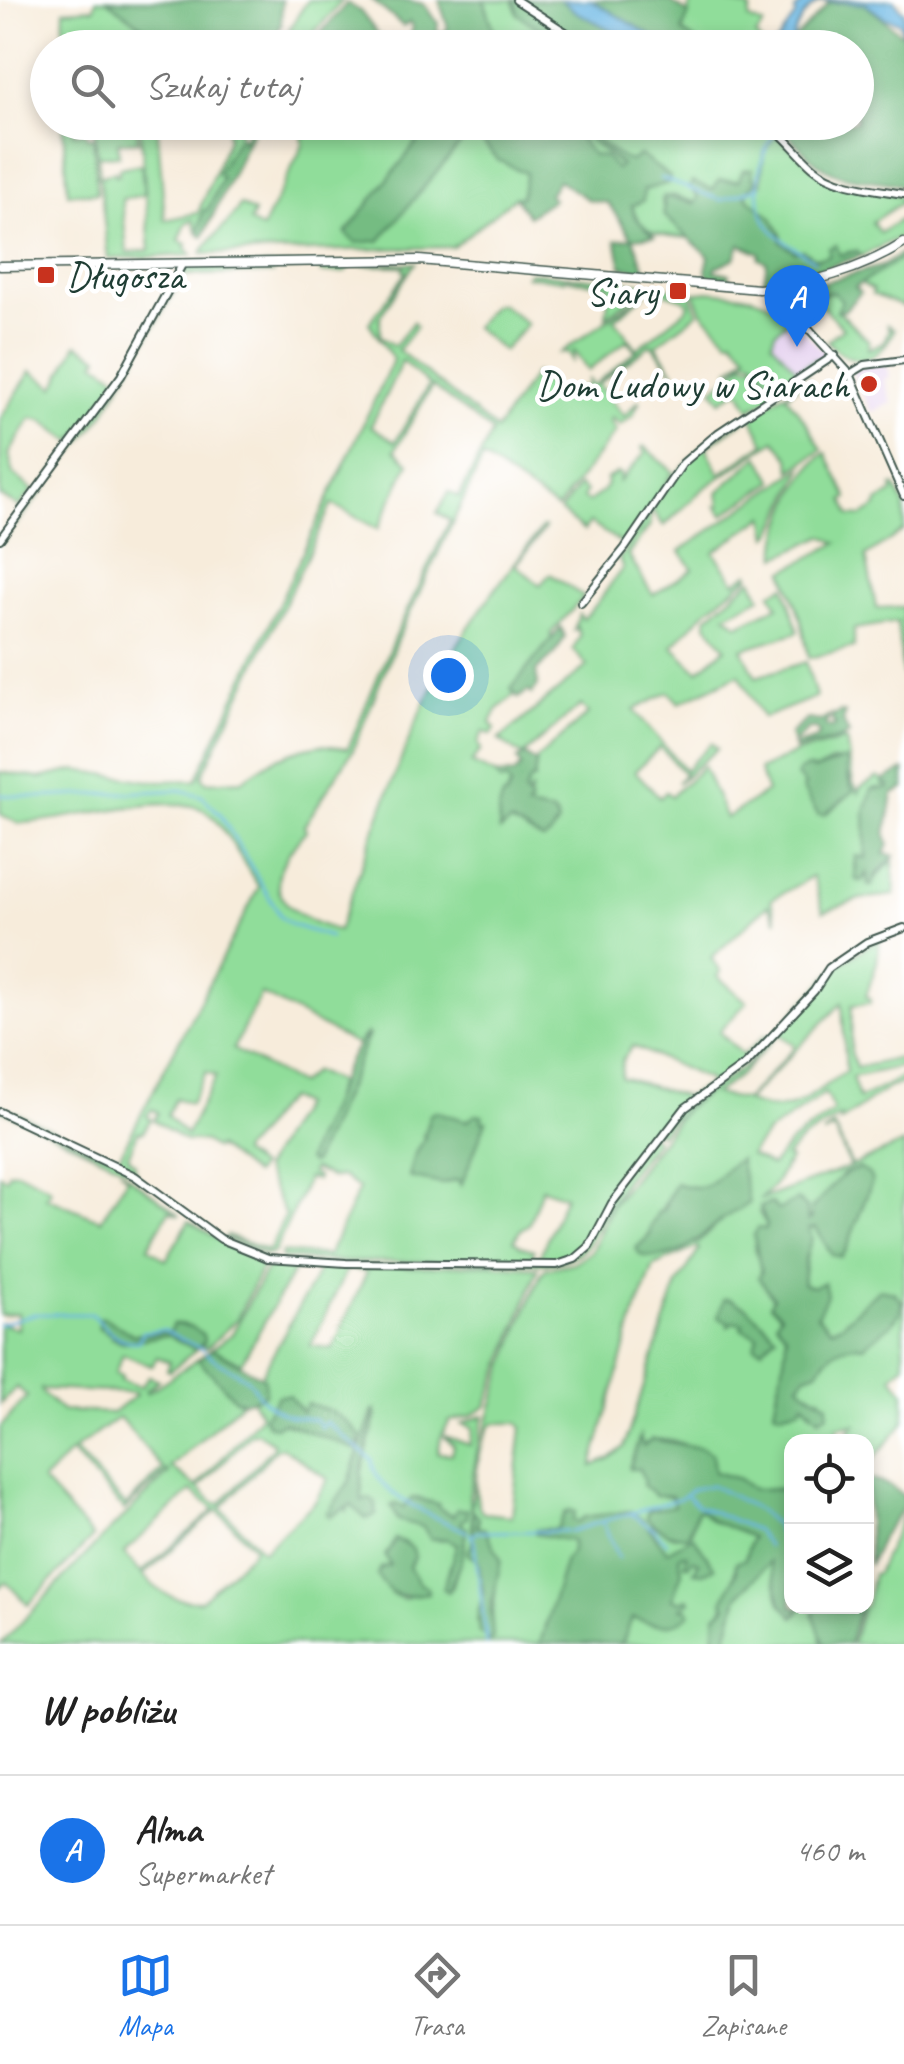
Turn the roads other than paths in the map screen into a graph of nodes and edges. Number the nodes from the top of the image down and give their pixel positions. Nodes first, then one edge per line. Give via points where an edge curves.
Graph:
1 (516, 0) edge
2 (562, 30) edge
3 (789, 140) edge
4 (904, 194) edge
5 (904, 243) edge
6 (183, 263) junction
7 (0, 266) edge
8 (772, 288) junction
9 (834, 355) junction
10 (904, 360) edge
11 (850, 374) junction
12 (904, 496) edge
13 (0, 538) edge
14 (581, 603) dead end
15 (904, 928) edge
16 (0, 1112) edge

1 - 2 street
3 - 4 street via 833,179
5 - 8 main road via 862,264
6 - 7 main road
6 - 8 main road via 419,260
6 - 13 street via 122,376
8 - 9 street
9 - 11 street
9 - 14 street via 682,463
10 - 11 street
11 - 12 street
15 - 16 street via 867,942 829,968 746,1064 684,1108 612,1203 589,1247 557,1265 268,1258 221,1239 136,1176

